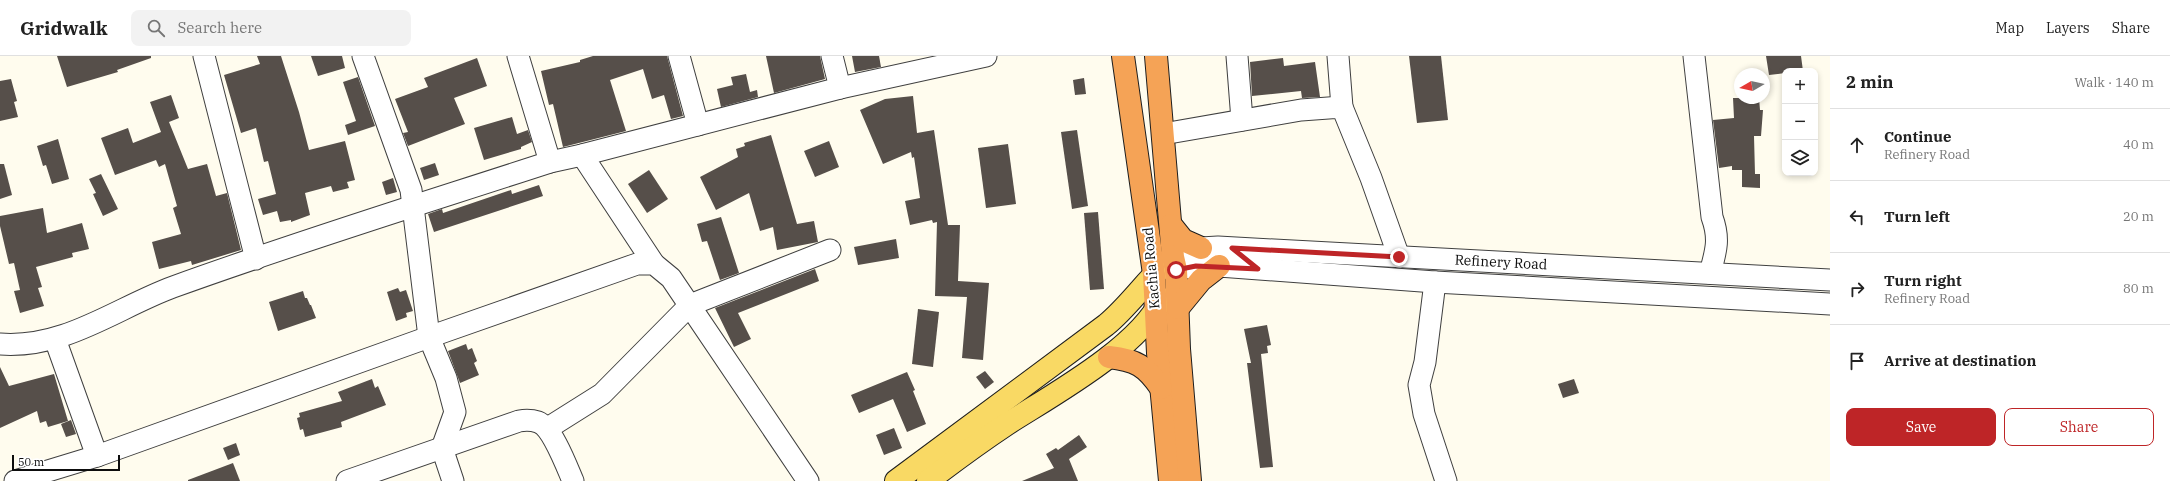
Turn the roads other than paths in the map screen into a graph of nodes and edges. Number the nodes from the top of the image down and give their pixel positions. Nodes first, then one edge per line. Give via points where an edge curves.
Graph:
1 (204, 56) edge
2 (363, 56) edge
3 (518, 56) edge
4 (679, 56) edge
5 (832, 56) edge
6 (986, 56) edge
7 (1123, 56) edge
8 (1156, 56) edge
9 (1237, 56) edge
10 (1338, 56) edge
11 (1694, 56) edge
12 (840, 88) junction
13 (1342, 107) junction
14 (1242, 120) junction
15 (698, 125) junction
16 (1163, 134) junction
17 (582, 155) junction
18 (550, 162) junction
19 (412, 207) junction
20 (1171, 225) junction
21 (1201, 248) junction
22 (1232, 248) junction
23 (830, 250) dead end
24 (1399, 257) junction
25 (256, 259) junction
26 (654, 264) junction
27 (1174, 264) junction
28 (1219, 266) junction
29 (1258, 269) junction
30 (1710, 273) junction
31 (1154, 274) junction
32 (1826, 280) edge
33 (1435, 282) junction
34 (1826, 304) edge
35 (690, 305) junction
36 (1178, 308) junction
37 (1155, 313) junction
38 (429, 337) junction
39 (55, 339) junction
40 (0, 344) edge
41 (1179, 349) junction
42 (1158, 353) junction
43 (1110, 357) junction
44 (1161, 388) junction
45 (548, 428) junction
46 (442, 448) junction
47 (97, 456) junction
48 (16, 481) edge
49 (347, 481) edge
50 (453, 481) edge
51 (574, 481) edge
52 (808, 481) edge
53 (896, 481) edge
54 (928, 481) edge
55 (1170, 481) edge
56 (1190, 481) edge
57 (1446, 481) edge

1 - 25 street
2 - 19 street via 411,190
3 - 18 street
4 - 15 street
5 - 12 street
6 - 12 street
7 - 31 highway, Kachia Road
8 - 16 highway, Kachia Road
9 - 14 street
10 - 13 street
11 - 30 street via 1712,217 1717,231 1717,246
12 - 15 street
13 - 14 street via 1301,110
13 - 24 street
14 - 16 street
15 - 17 street
16 - 20 highway, Kachia Road
17 - 18 street
17 - 26 street
18 - 19 street
19 - 25 street
19 - 38 street
20 - 21 highway via 1183,240
20 - 27 highway, Kachia Road
21 - 22 street, Refinery Road
21 - 27 street, Refinery Road via 1186,251
22 - 24 street, Refinery Road
22 - 29 street
23 - 35 street
24 - 30 street, Refinery Road
25 - 39 street via 172,288
26 - 35 street via 671,278
26 - 38 street via 637,264
27 - 28 street, Refinery Road
27 - 31 main road
27 - 36 highway, Kachia Road
27 - 37 main road
28 - 29 street, Refinery Road
28 - 36 highway via 1201,280
29 - 33 street, Refinery Road
30 - 32 street, Refinery Road
31 - 37 highway, Kachia Road
31 - 53 main road via 1122,313
32 - 34 street
33 - 34 street, Refinery Road
33 - 57 street via 1425,362 1419,385 1424,414
35 - 45 street via 602,394
35 - 52 street
36 - 41 highway, Kachia Road
37 - 42 highway, Kachia Road
37 - 43 main road
38 - 46 street via 446,378 455,412
38 - 47 street
39 - 40 street
39 - 47 street
41 - 42 highway via 1169,345
41 - 56 highway, Kachia Road
42 - 44 highway, Kachia Road
43 - 44 highway via 1127,359 1143,366
43 - 54 main road via 980,442
44 - 55 highway, Kachia Road
45 - 46 street via 539,422 519,421
45 - 51 street
46 - 49 street
46 - 50 street
47 - 48 street

